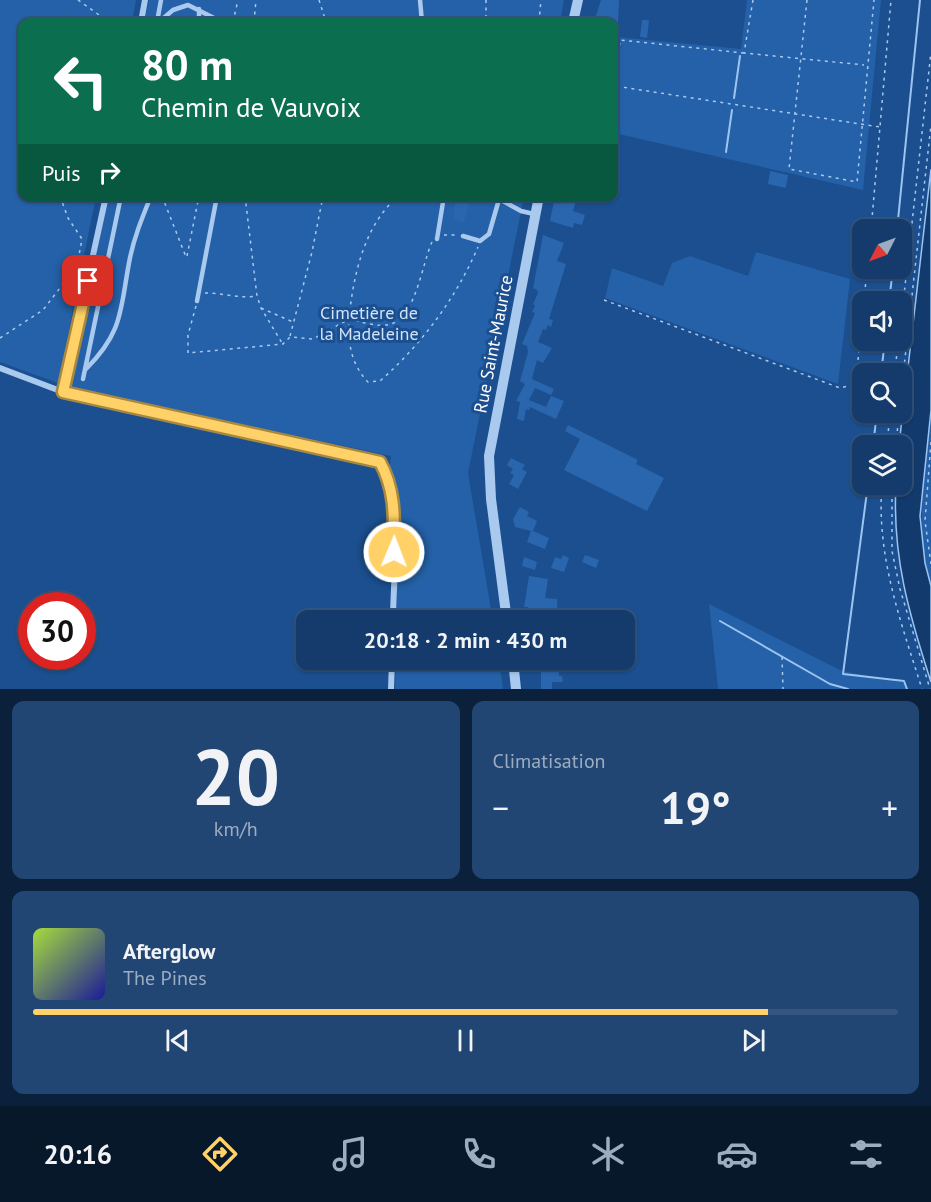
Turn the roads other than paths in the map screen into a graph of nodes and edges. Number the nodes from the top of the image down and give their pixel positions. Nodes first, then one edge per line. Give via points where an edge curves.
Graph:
1 (145, 0) edge
2 (160, 0) edge
3 (420, 0) edge
4 (578, 0) edge
5 (199, 9) junction
6 (142, 18) edge
7 (158, 18) edge
8 (164, 18) edge
9 (199, 18) edge
10 (215, 18) edge
11 (422, 18) edge
12 (574, 18) edge
13 (105, 201) edge
14 (120, 201) edge
15 (149, 201) edge
16 (216, 201) edge
17 (443, 201) edge
18 (500, 201) edge
19 (506, 201) edge
20 (538, 201) edge
21 (536, 214) junction
22 (463, 236) road end
23 (436, 239) road end
24 (197, 301) road end
25 (0, 368) edge
26 (86, 369) junction
27 (82, 379) dead end
28 (63, 392) junction
29 (393, 610) edge
30 (506, 610) edge
31 (392, 670) edge
32 (514, 670) edge
33 (391, 689) edge
34 (516, 689) edge

1 - 6 street
2 - 7 lane
3 - 11 lane
4 - 12 street
5 - 8 lane via 181,6
5 - 9 lane
5 - 10 lane
13 - 28 street
14 - 26 lane
15 - 26 lane via 129,263 121,316 107,347
16 - 24 lane
17 - 23 lane
18 - 22 lane via 489,234 480,241
19 - 21 lane via 521,211
20 - 21 street, Rue Saint-Maurice
21 - 30 street, Rue Saint-Maurice via 489,456
25 - 28 street
26 - 27 lane
28 - 29 street via 380,462 390,480 395,506
31 - 33 street
32 - 34 street

